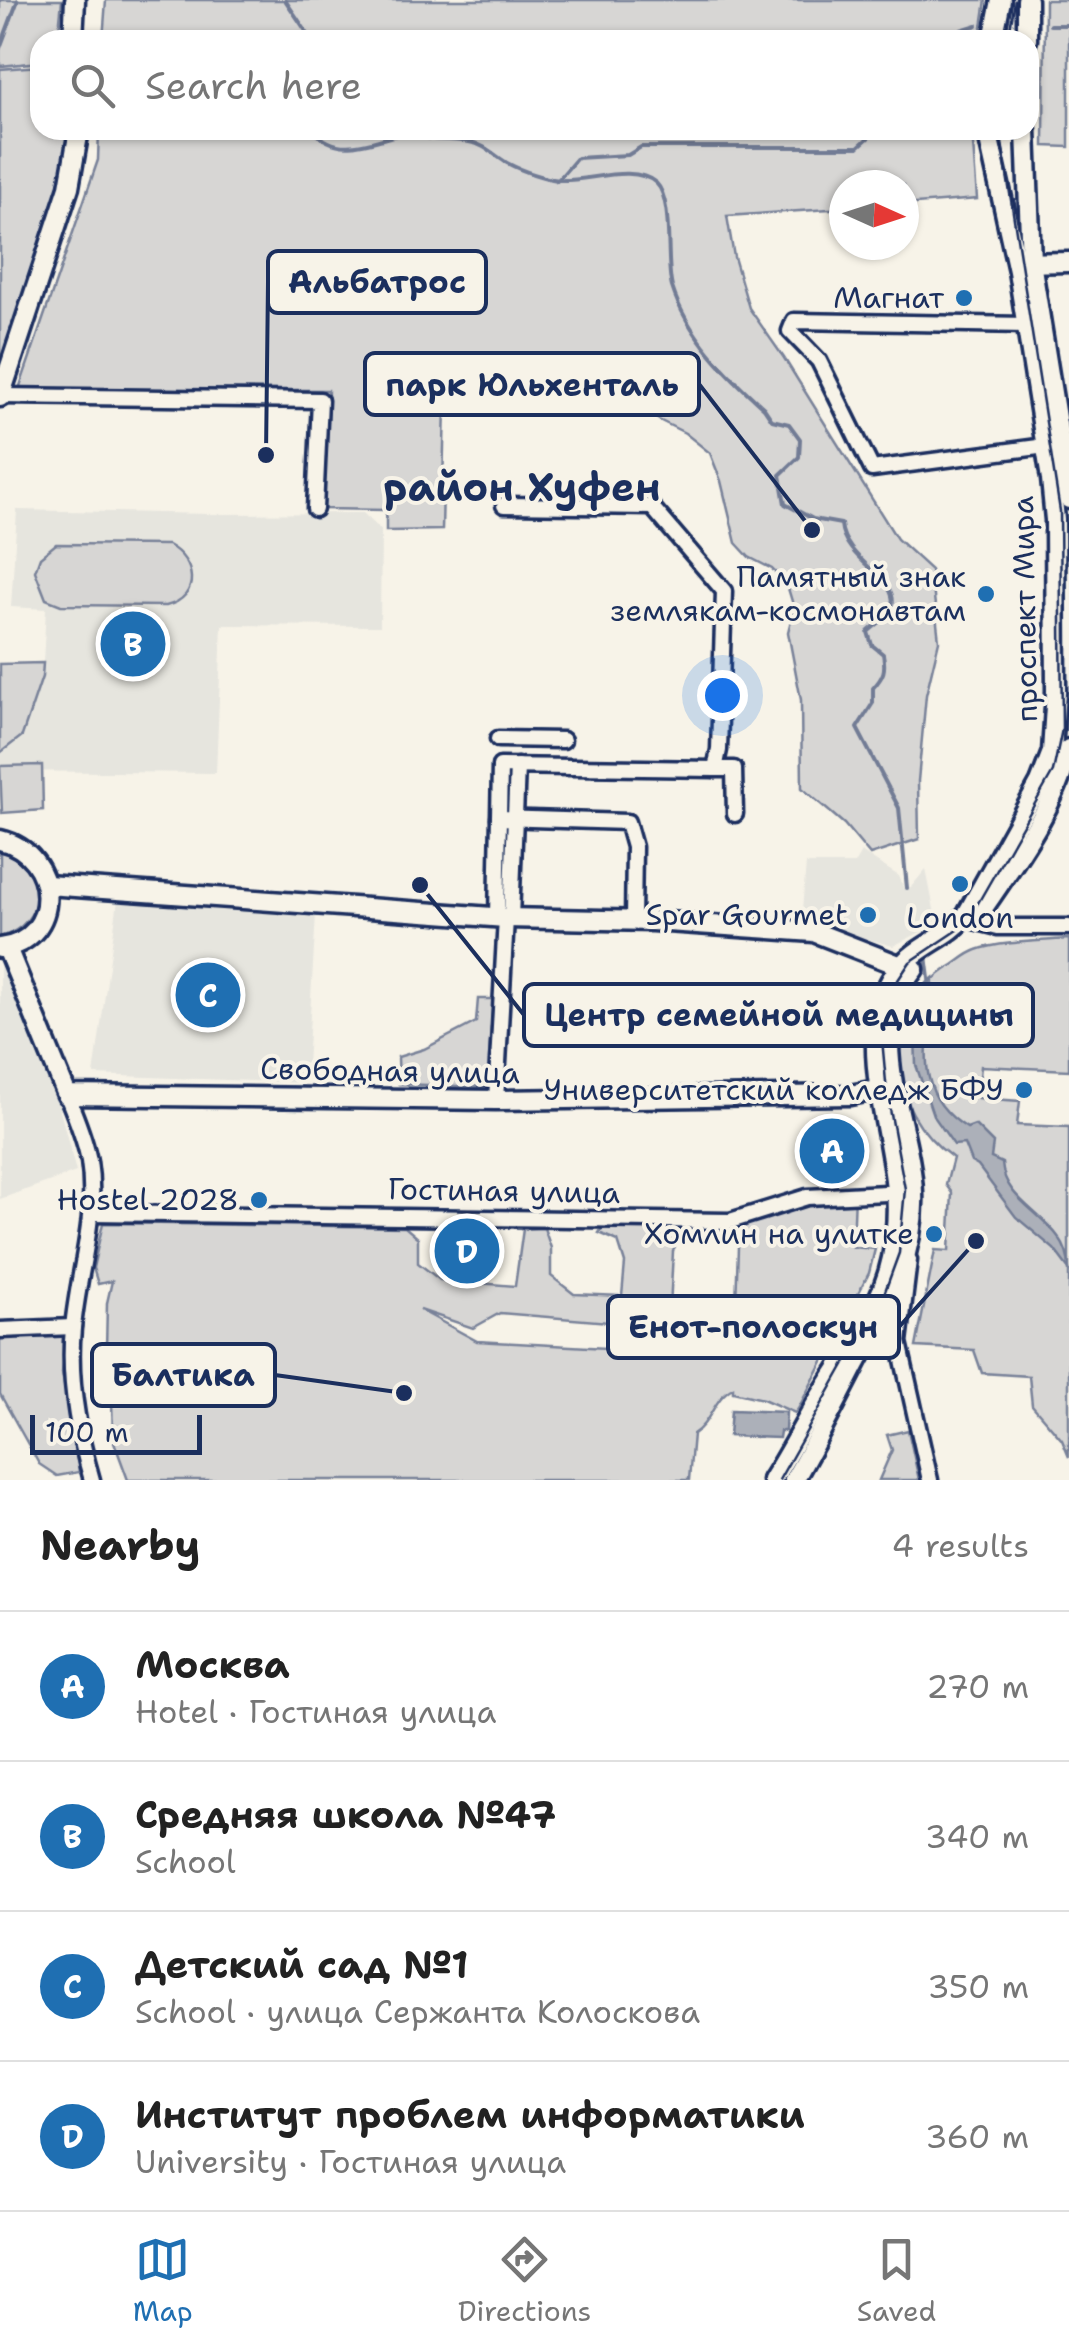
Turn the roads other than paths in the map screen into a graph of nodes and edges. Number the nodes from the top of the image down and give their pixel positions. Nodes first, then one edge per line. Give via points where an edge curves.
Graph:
1 (75, 0) edge
2 (1001, 0) edge
3 (1027, 0) edge
4 (74, 30) edge
5 (995, 30) edge
6 (1026, 30) edge
7 (77, 140) edge
8 (990, 140) edge
9 (1026, 140) edge
10 (1023, 262) junction
11 (1069, 262) edge
12 (1026, 326) junction
13 (0, 397) edge
14 (1046, 446) junction
15 (1069, 499) edge
16 (504, 505) dead end
17 (314, 509) dead end
18 (1062, 610) edge
19 (498, 739) dead end
20 (563, 740) dead end
21 (1069, 749) edge
22 (715, 770) junction
23 (735, 814) dead end
24 (507, 819) junction
25 (0, 840) edge
26 (47, 885) junction
27 (505, 918) junction
28 (633, 921) junction
29 (1069, 926) edge
30 (965, 927) junction
31 (4, 948) edge
32 (908, 964) junction
33 (886, 1088) junction
34 (68, 1095) junction
35 (496, 1100) junction
36 (905, 1192) junction
37 (91, 1213) junction
38 (910, 1248) junction
39 (73, 1327) junction
40 (0, 1330) edge
41 (92, 1480) edge
42 (772, 1480) edge
43 (794, 1480) edge
44 (930, 1480) edge

1 - 4 main road
2 - 5 main road
3 - 6 main road
7 - 13 main road via 69,187
8 - 10 main road, проспект Мира
9 - 10 main road, проспект Мира
10 - 11 main road
10 - 12 main road, проспект Мира
10 - 15 main road, проспект Мира
12 - 14 main road, проспект Мира
12 - 14 street via 794,321 790,331 826,373 872,469
13 - 17 street via 320,400
14 - 18 main road, проспект Мира
16 - 22 street via 652,507 724,591
18 - 30 main road, проспект Мира via 1052,752
19 - 20 street
21 - 30 main road, проспект Мира via 1040,817
22 - 23 street via 734,770
22 - 24 street via 500,766
24 - 27 street
24 - 28 street via 627,822 634,847
25 - 26 main road via 29,852
26 - 27 main road
26 - 31 main road via 39,924
27 - 28 main road
27 - 35 street
28 - 32 main road via 814,932
29 - 30 street
30 - 32 main road, проспект Мира
31 - 34 main road
32 - 33 main road via 884,991 880,1008 876,1036
33 - 35 main road, Свободная улица via 850,1095
33 - 36 main road
34 - 35 main road, Свободная улица
34 - 37 street via 88,1159
36 - 37 street, Гостиная улица via 807,1197 730,1221
36 - 38 main road
36 - 42 main road via 877,1298
37 - 39 street
38 - 43 main road via 898,1284
38 - 44 street via 899,1342
39 - 40 street
39 - 41 street via 71,1364

